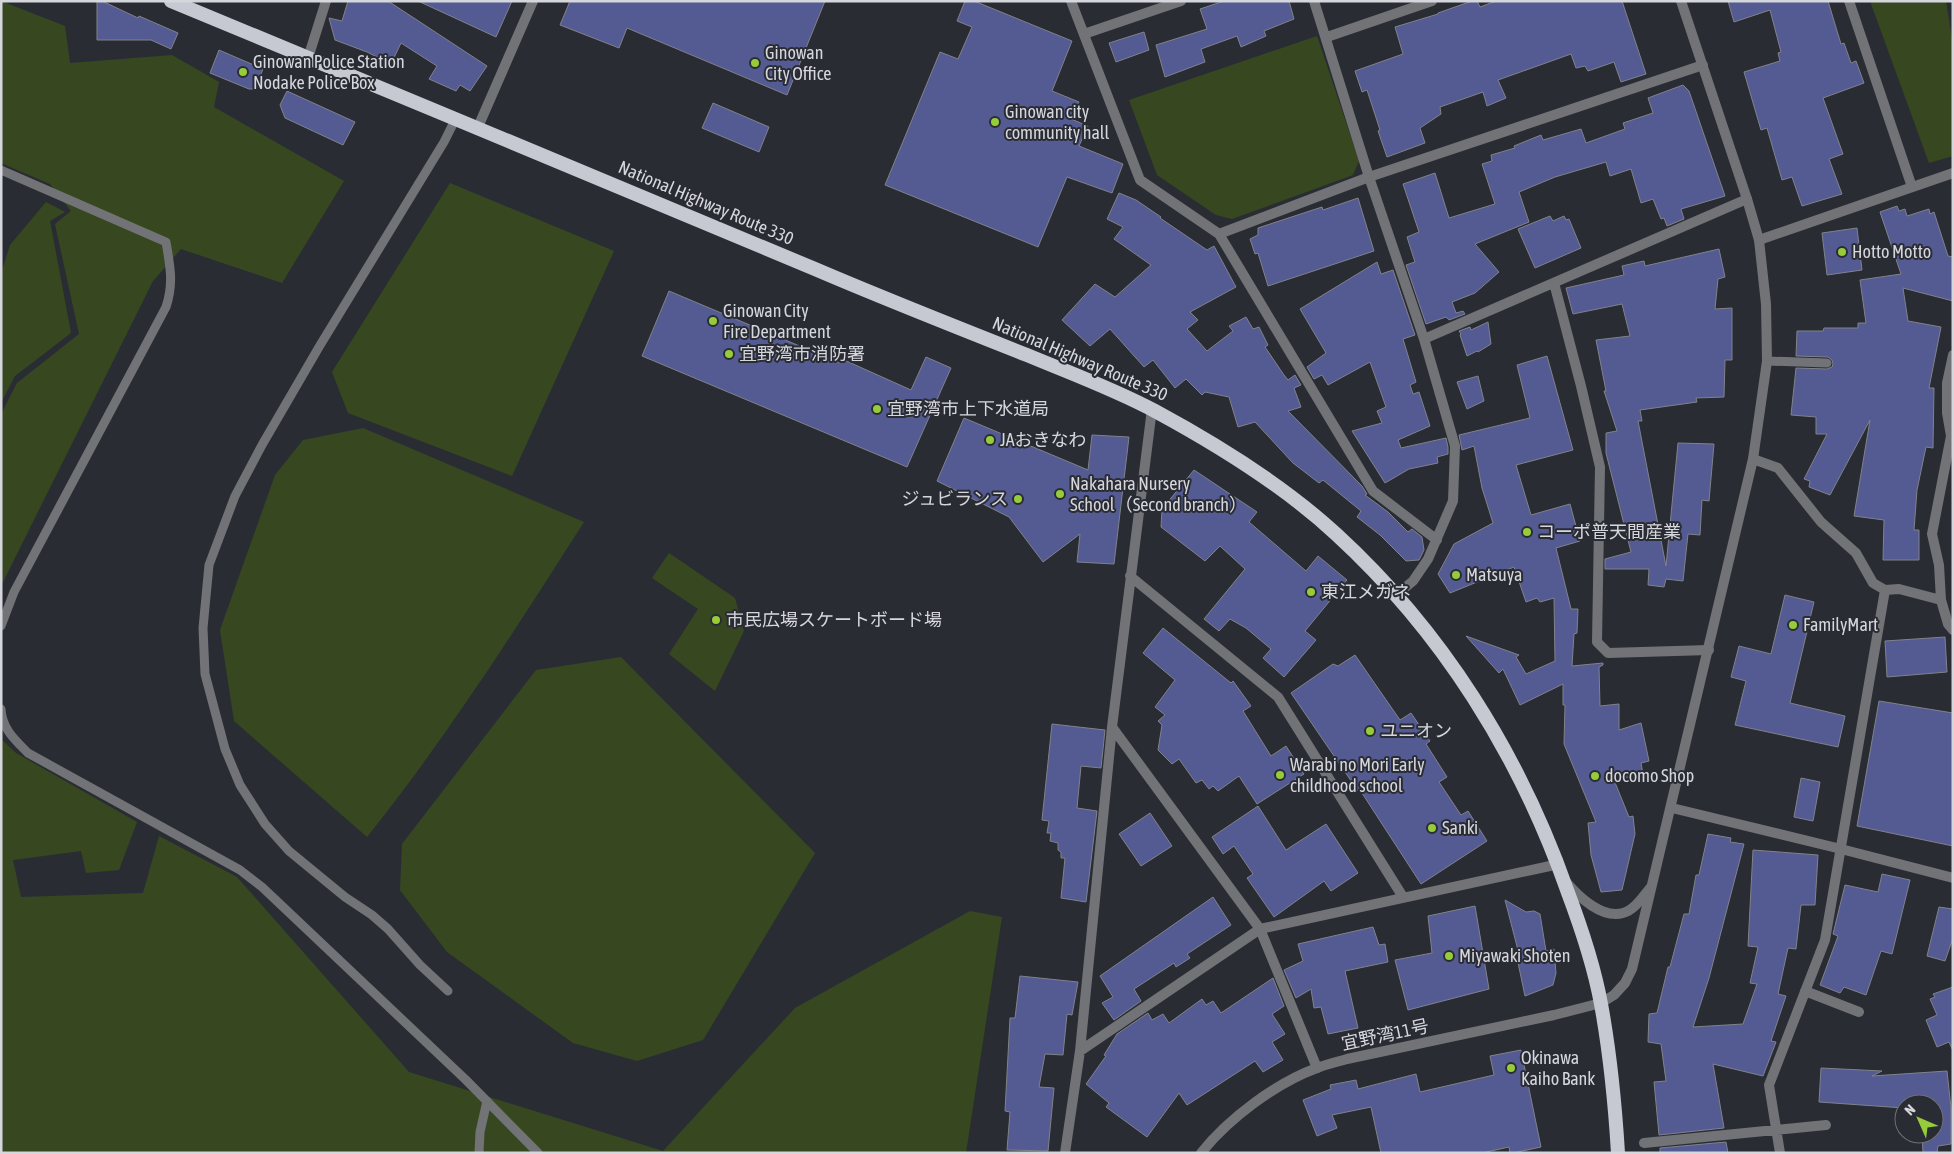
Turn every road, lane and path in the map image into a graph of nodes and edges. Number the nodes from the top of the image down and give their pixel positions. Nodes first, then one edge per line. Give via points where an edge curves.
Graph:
1 (171, 1) edge
2 (326, 1) edge
3 (533, 1) edge
4 (1072, 1) edge
5 (1182, 1) edge
6 (1314, 1) edge
7 (1432, 1) edge
8 (1681, 1) edge
9 (1849, 1) edge
10 (1084, 34) junction
11 (1327, 37) junction
12 (308, 58) junction
13 (1703, 65) junction
14 (456, 118) junction
15 (478, 127) junction
16 (1, 170) edge
17 (1953, 173) edge
18 (1369, 177) junction
19 (1912, 187) junction
20 (1747, 199) junction
21 (1219, 234) junction
22 (1759, 240) junction
23 (1554, 283) junction
24 (1424, 339) junction
25 (1953, 355) edge
26 (1767, 361) junction
27 (1826, 363) dead end
28 (1152, 409) junction
29 (1753, 459) junction
30 (1437, 540) junction
31 (1130, 576) junction
32 (1885, 590) junction
33 (1396, 595) junction
34 (1941, 600) junction
35 (1, 626) edge
36 (1953, 630) edge
37 (1709, 650) junction
38 (1, 709) edge
39 (1112, 727) junction
40 (1672, 808) junction
41 (1841, 849) junction
42 (1559, 864) junction
43 (1563, 878) junction
44 (1953, 878) edge
45 (1653, 884) junction
46 (1403, 897) junction
47 (1260, 928) junction
48 (448, 991) dead end
49 (1805, 991) junction
50 (1601, 1003) junction
51 (1860, 1012) dead end
52 (1080, 1051) junction
53 (1317, 1068) junction
54 (488, 1101) junction
55 (1826, 1125) dead end
56 (1776, 1130) junction
57 (1644, 1142) dead end
58 (479, 1153) edge
59 (538, 1153) edge
60 (1065, 1153) edge
61 (1201, 1153) edge
62 (1618, 1153) edge
63 (1780, 1153) edge

1 - 12 highway, National Highway Route 330
2 - 12 street
3 - 15 street
4 - 10 street
5 - 10 street
6 - 11 street
7 - 11 street
8 - 13 street
9 - 19 street
10 - 21 street via 1140,180
11 - 18 street
12 - 14 highway, National Highway Route 330
13 - 18 street
13 - 20 street
14 - 15 highway, National Highway Route 330
14 - 48 lane via 235,496 210,566 203,628 205,674 225,748 240,785 265,824 296,857 388,929
15 - 28 highway, National Highway Route 330
16 - 35 lane via 166,242 171,292 14,592
17 - 19 street
18 - 21 street
18 - 24 street
19 - 22 street
20 - 22 street
20 - 23 street
21 - 30 street via 1373,490
22 - 26 street via 1766,304
23 - 24 street
23 - 37 street via 1600,467 1597,642 1608,653
24 - 30 street via 1455,446 1453,501
25 - 34 street via 1947,383 1951,436 1932,534 1940,565
26 - 27 lane
26 - 29 street
28 - 31 street
28 - 33 highway, National Highway Route 330 via 1240,462 1291,498 1333,532
29 - 32 street via 1778,468 1821,522 1856,553 1873,583
29 - 37 street
30 - 33 street via 1414,581
31 - 39 street
31 - 46 street via 1278,697
32 - 34 street via 1899,589
32 - 41 street
33 - 42 highway, National Highway Route 330 via 1450,662 1489,721 1521,779
34 - 36 street
37 - 40 street
38 - 54 lane via 2,720 11,736 28,753 240,870 262,887
39 - 47 street
39 - 52 street
40 - 41 street
40 - 45 street
41 - 44 street
41 - 49 street via 1825,940
42 - 43 highway, National Highway Route 330
42 - 46 street
43 - 45 street via 1595,908 1612,914 1624,913 1637,904
43 - 50 highway, National Highway Route 330 via 1584,936
45 - 50 street via 1632,969 1625,983
46 - 47 street
47 - 52 street
47 - 53 street
49 - 51 street
49 - 56 street via 1769,1085
50 - 53 street, 宜野湾11号
50 - 62 highway, National Highway Route 330
52 - 60 street
53 - 61 street, 宜野湾11号 via 1247,1109
54 - 58 lane via 480,1132
54 - 59 lane
55 - 56 street
56 - 57 street
56 - 63 street

